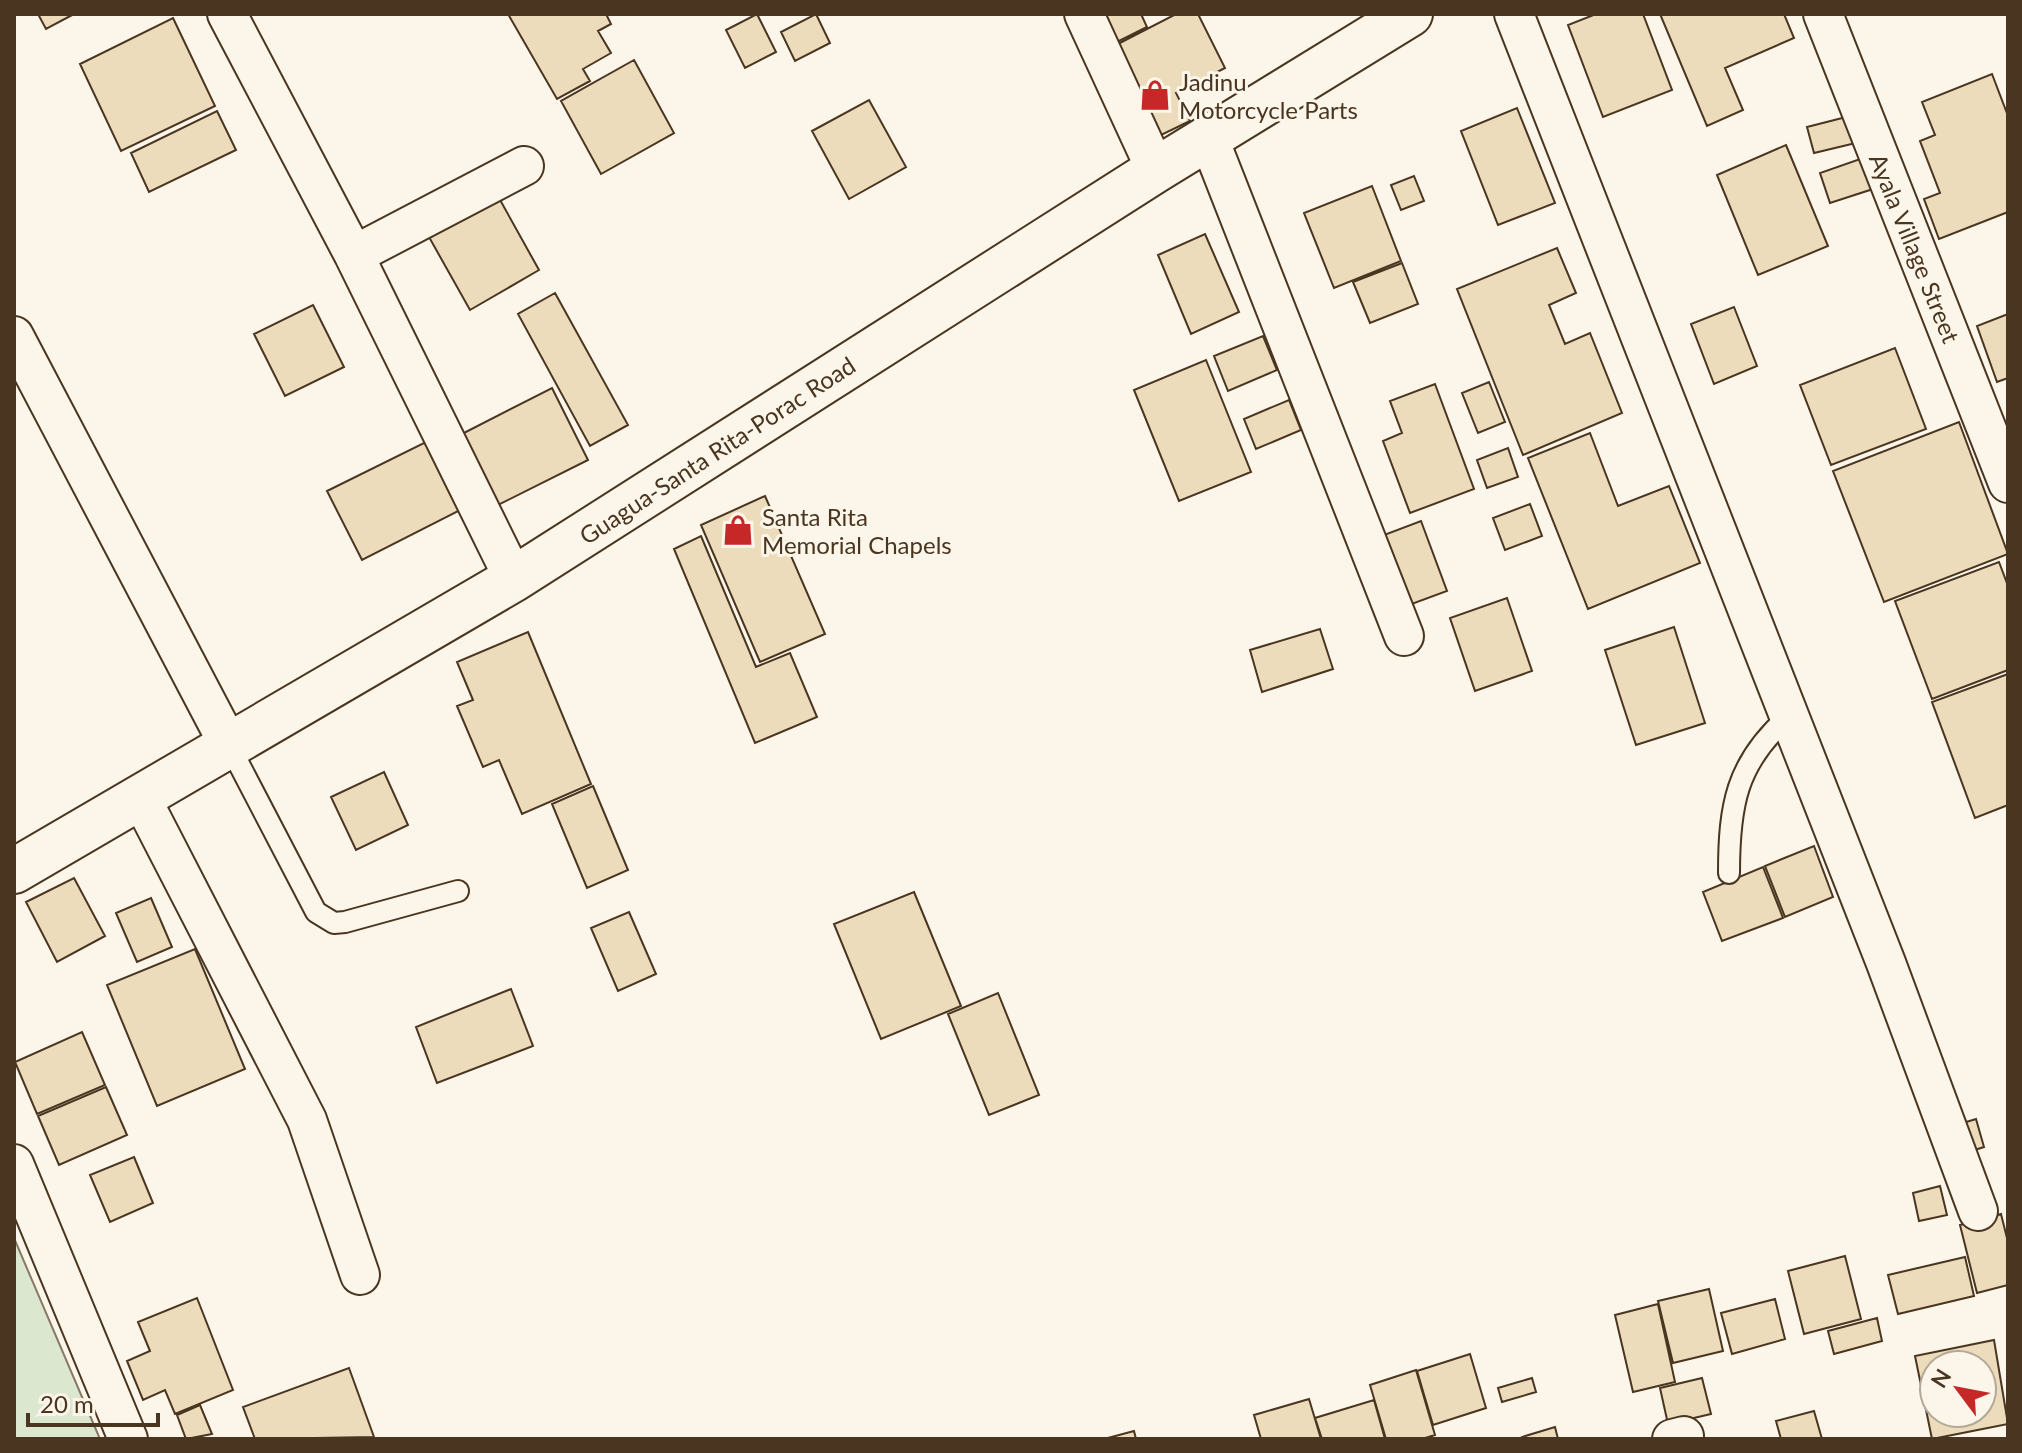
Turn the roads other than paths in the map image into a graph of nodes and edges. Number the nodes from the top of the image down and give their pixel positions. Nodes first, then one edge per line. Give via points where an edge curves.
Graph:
1 (227, 14) edge
2 (1084, 14) edge
3 (1514, 14) edge
4 (1823, 14) edge
5 (1406, 15) edge
6 (1209, 139) junction
7 (524, 166) dead end
8 (1156, 170) junction
9 (354, 255) junction
10 (14, 336) edge
11 (2008, 483) edge
12 (514, 579) junction
13 (1404, 636) dead end
14 (1788, 717) junction
15 (230, 747) junction
16 (142, 800) junction
17 (14, 871) edge
18 (1729, 873) dead end
19 (458, 891) dead end
20 (14, 1164) edge
21 (1978, 1211) dead end
22 (360, 1275) dead end
23 (128, 1439) edge

1 - 9 street
2 - 8 street
3 - 14 street
4 - 11 street, Ayala Village Street
5 - 6 main road, Guagua-Santa Rita-Porac Road
6 - 8 main road, Guagua-Santa Rita-Porac Road
6 - 13 street
7 - 9 street
8 - 12 main road, Guagua-Santa Rita-Porac Road
9 - 12 street
10 - 15 street
12 - 15 main road, Guagua-Santa Rita-Porac Road
14 - 18 lane via 1762,740 1744,769 1735,795
14 - 21 street
15 - 16 main road, Guagua-Santa Rita-Porac Road
15 - 19 lane via 324,919 345,922
16 - 17 main road, Guagua-Santa Rita-Porac Road
16 - 22 street via 307,1120
20 - 23 street

